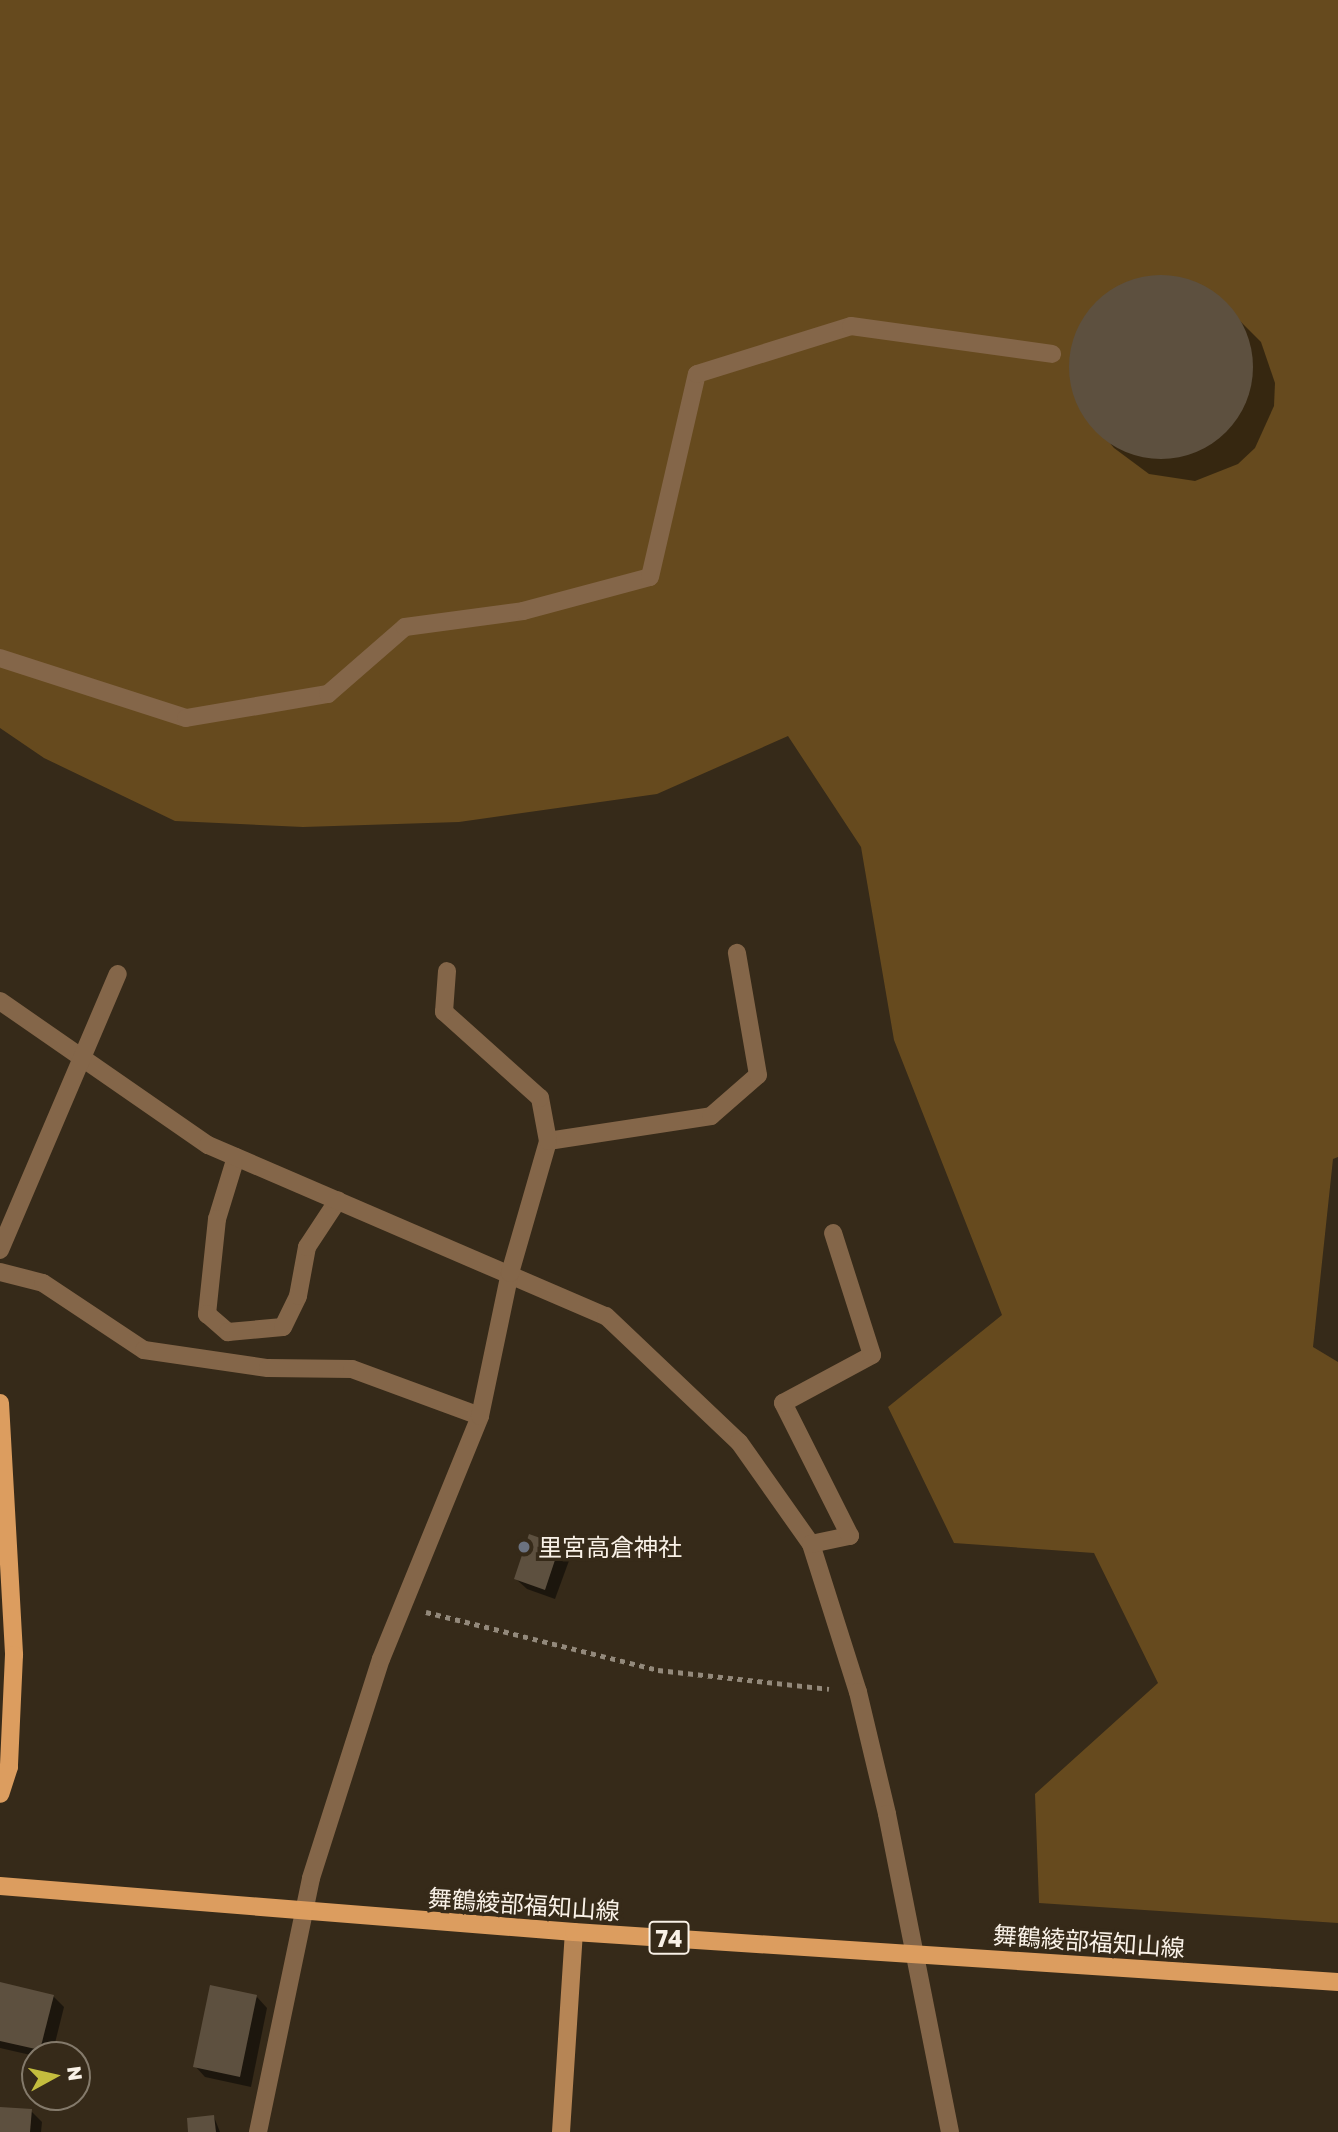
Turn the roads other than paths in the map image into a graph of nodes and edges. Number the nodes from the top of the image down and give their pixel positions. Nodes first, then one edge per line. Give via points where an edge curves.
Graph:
1 (1052, 354) dead end
2 (0, 658) edge
3 (737, 953) dead end
4 (447, 971) dead end
5 (118, 974) dead end
6 (0, 1001) edge
7 (83, 1061) junction
8 (548, 1141) junction
9 (236, 1157) junction
10 (338, 1200) junction
11 (834, 1233) dead end
12 (0, 1250) edge
13 (0, 1272) edge
14 (510, 1273) junction
15 (0, 1404) edge
16 (480, 1416) junction
17 (811, 1544) junction
18 (0, 1794) edge
19 (0, 1886) edge
20 (306, 1912) junction
21 (574, 1932) junction
22 (916, 1954) junction
23 (1338, 1982) edge
24 (258, 2132) edge
25 (561, 2132) edge
26 (950, 2132) edge

1 - 2 street via 851,326 696,373 650,577 523,611 405,627 328,694 186,718
3 - 8 street via 758,1075 710,1116
4 - 8 street via 444,1012 540,1098
5 - 7 street
6 - 7 street
7 - 9 street via 208,1145
7 - 12 street
8 - 14 street
9 - 10 street
9 - 10 street via 217,1219 206,1314 228,1332 283,1328 298,1296 307,1247
10 - 14 street
11 - 17 street via 872,1355 783,1403 850,1536
13 - 16 street via 43,1283 144,1350 268,1368 352,1369
14 - 16 street
14 - 17 street via 606,1315 739,1442
15 - 18 main road via 14,1655 9,1767
16 - 20 street via 381,1658 311,1878
17 - 22 street via 858,1692
19 - 20 main road, 舞鶴綾部福知山線 / 74
20 - 21 main road, 舞鶴綾部福知山線 / 74
20 - 24 street
21 - 22 main road, 舞鶴綾部福知山線 / 74
21 - 25 street
22 - 23 main road, 舞鶴綾部福知山線 / 74
22 - 26 street

